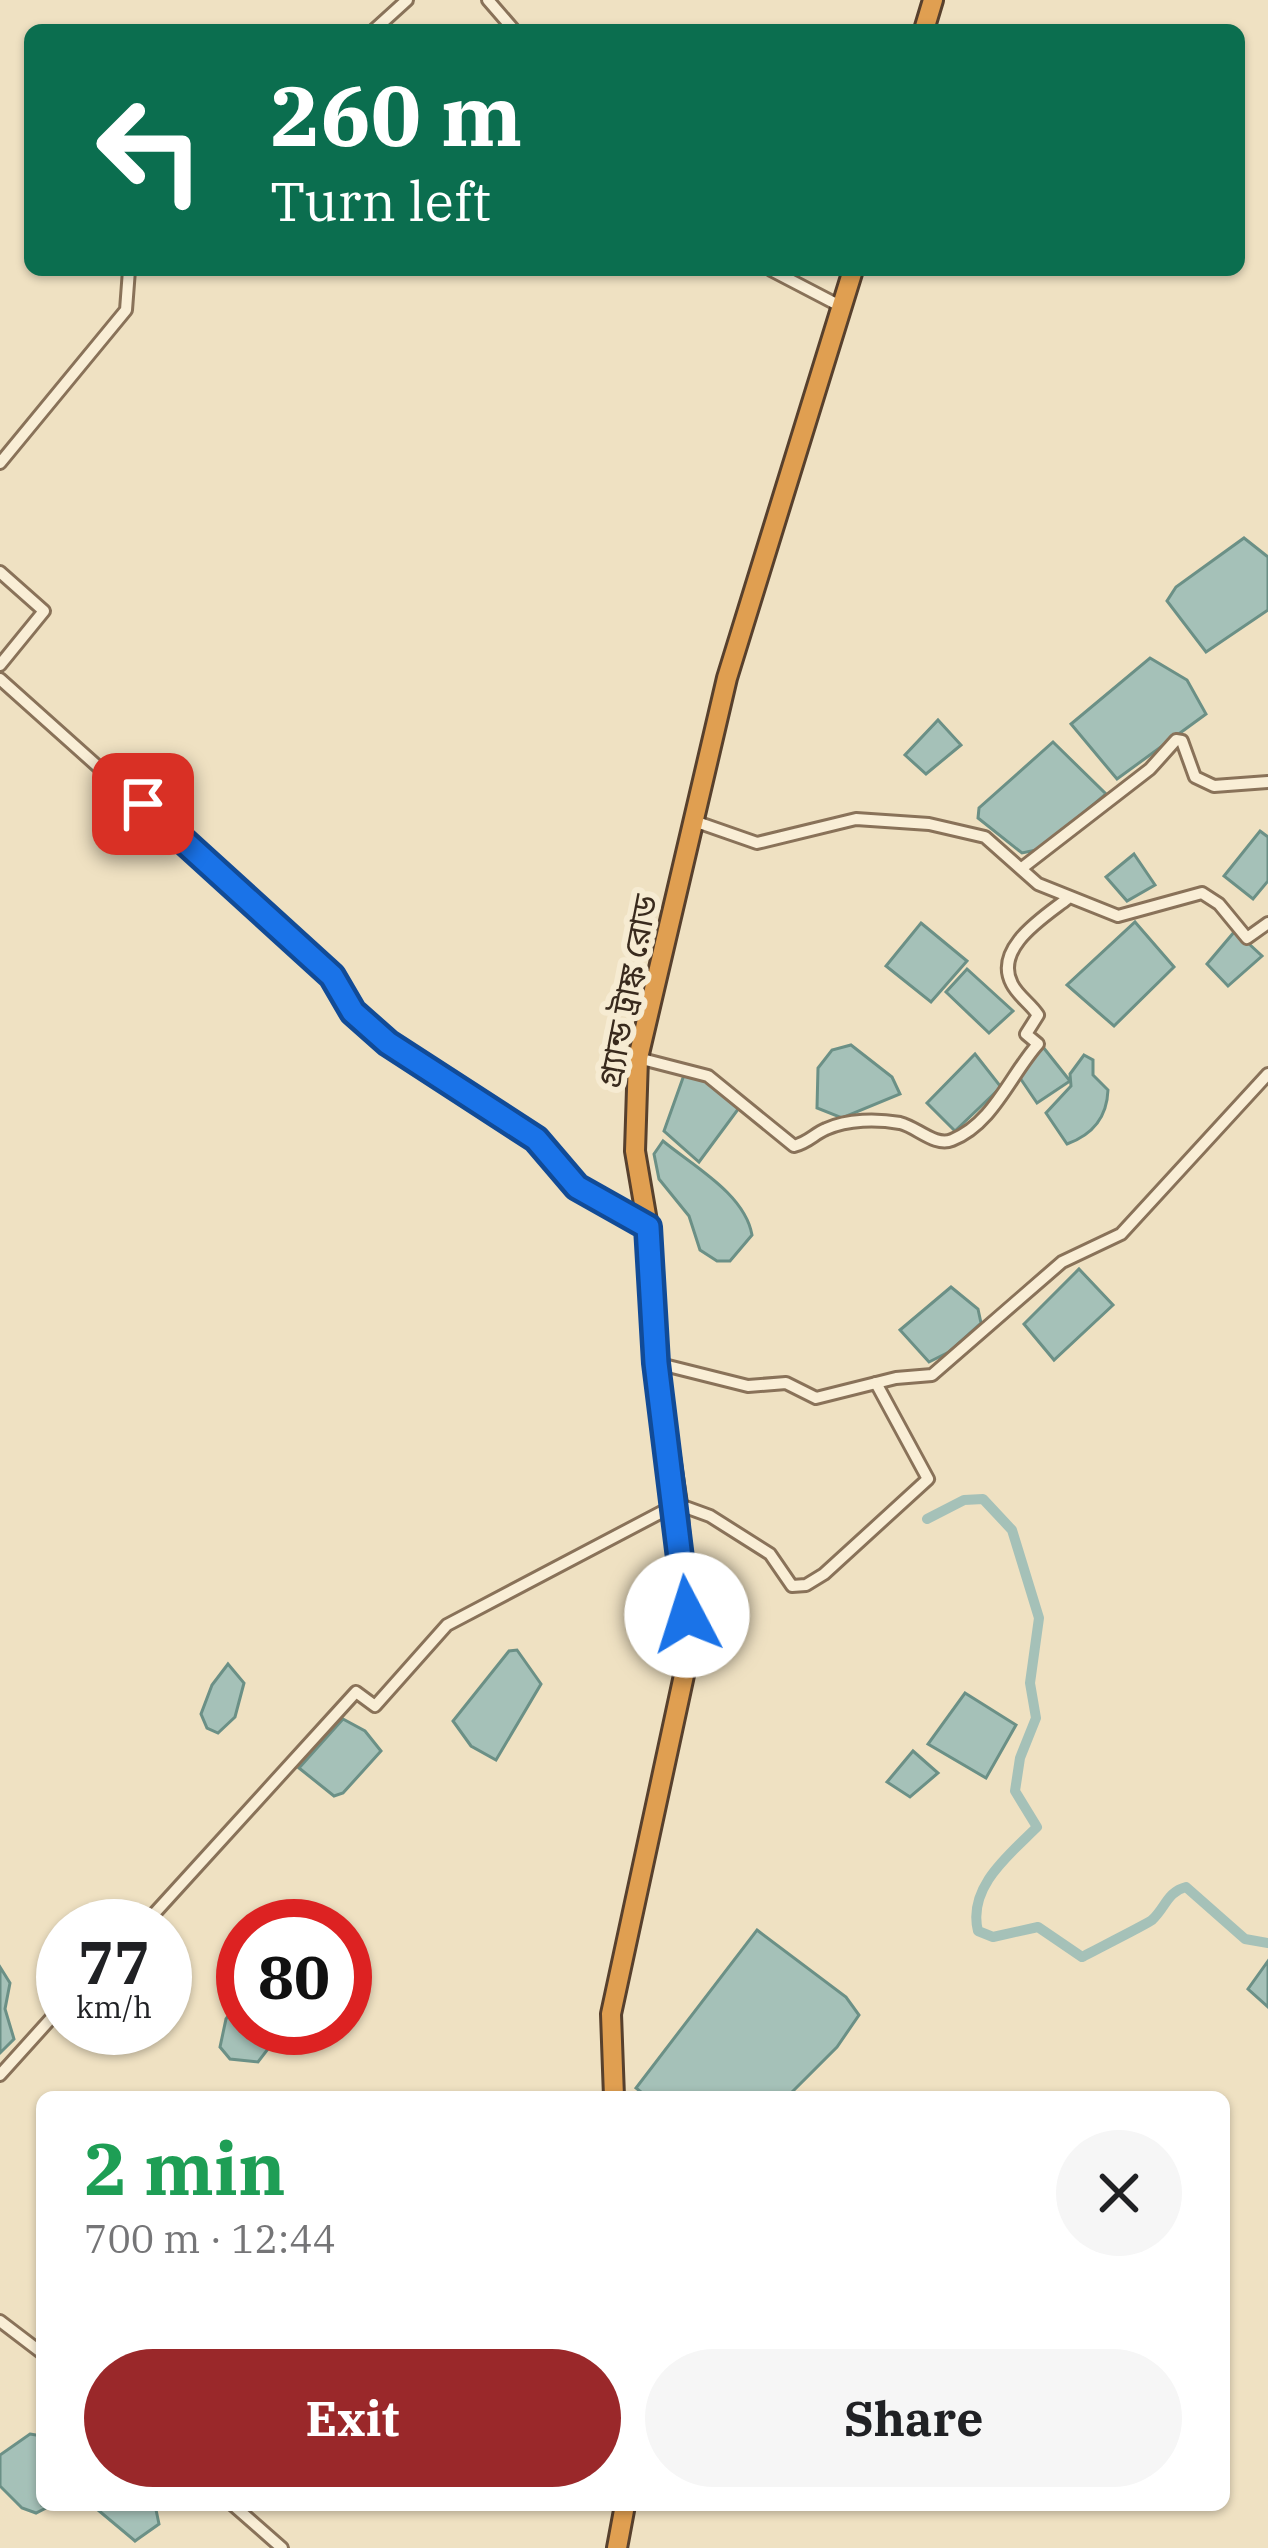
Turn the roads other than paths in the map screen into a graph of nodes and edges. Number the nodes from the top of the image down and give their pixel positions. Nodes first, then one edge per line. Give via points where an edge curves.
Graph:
1 (407, 0) edge
2 (488, 0) edge
3 (381, 24) edge
4 (509, 24) edge
5 (129, 276) edge
6 (782, 276) edge
7 (851, 276) edge
8 (842, 307) junction
9 (0, 463) edge
10 (0, 572) edge
11 (0, 665) edge
12 (0, 679) edge
13 (1268, 782) edge
14 (694, 821) junction
15 (1022, 868) junction
16 (1067, 899) junction
17 (1268, 923) edge
18 (638, 1058) junction
19 (1268, 1074) edge
20 (648, 1227) junction
21 (656, 1363) junction
22 (876, 1383) junction
23 (677, 1504) junction
24 (167, 1899) edge
25 (36, 2035) edge
26 (0, 2075) edge
27 (614, 2091) edge
28 (0, 2321) edge
29 (36, 2348) edge
30 (240, 2511) edge
31 (624, 2511) edge
32 (282, 2548) edge
33 (617, 2548) edge

1 - 3 street
2 - 4 street
5 - 9 street via 126,310
6 - 8 street
7 - 8 highway, গ্র্যান্ড ট্রাঙ্ক রোড
8 - 14 highway, গ্র্যান্ড ট্রাঙ্ক রোড via 727,678
10 - 11 street via 44,611
12 - 20 street via 332,976 353,1012 388,1043 536,1139 577,1187
13 - 15 street via 1214,786 1195,777 1176,740
14 - 15 street via 758,844 856,819 929,824 986,836
14 - 18 highway, গ্র্যান্ড ট্রাঙ্ক রোড
15 - 16 street
16 - 17 street via 1118,916 1202,893 1247,938
16 - 18 street via 1028,930 1008,966 1010,982 1038,1015 1026,1034 1038,1044 1006,1092 954,1140 857,1120 794,1146 708,1076
18 - 20 highway, গ্র্যান্ড ট্রাঙ্ক রোড via 635,1151
19 - 22 street via 1121,1234 1062,1262 932,1375
20 - 21 highway, গ্র্যান্ড ট্রাঙ্ক রোড
21 - 22 street via 748,1386 786,1382 816,1398
21 - 23 highway, গ্র্যান্ড ট্রাঙ্ক রোড
22 - 23 street via 928,1479 806,1586 792,1586 751,1541
23 - 24 street via 447,1625 375,1706 356,1692
23 - 27 highway, গ্র্যান্ড ট্রাঙ্ক রোড via 689,1652 611,2014
25 - 26 street
28 - 29 street
30 - 32 street
31 - 33 highway

